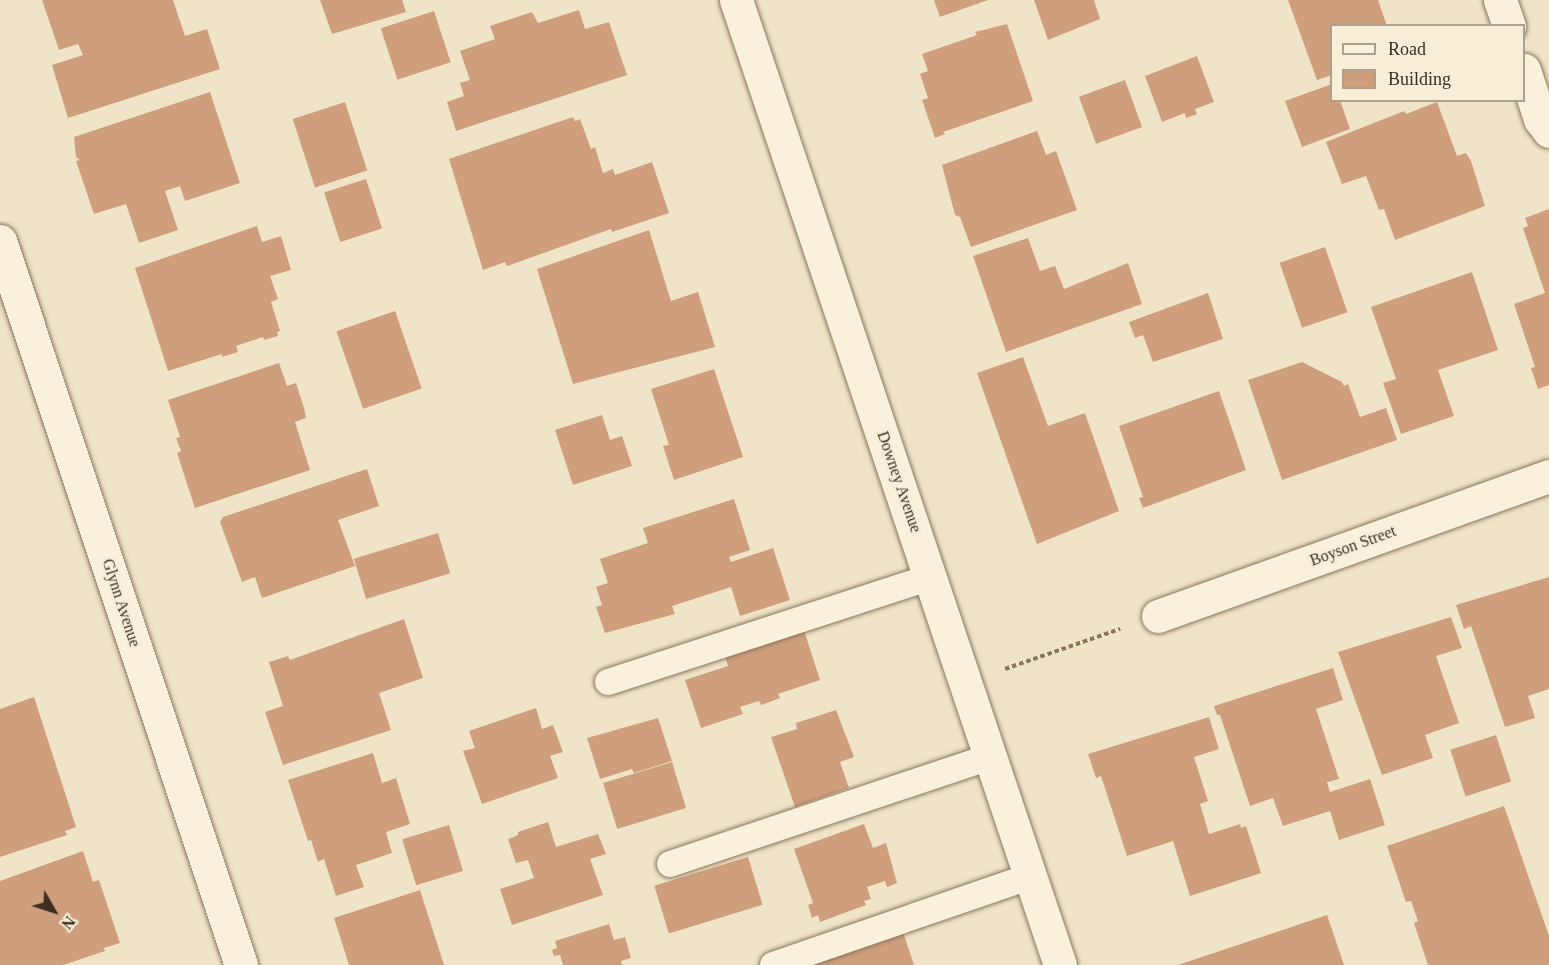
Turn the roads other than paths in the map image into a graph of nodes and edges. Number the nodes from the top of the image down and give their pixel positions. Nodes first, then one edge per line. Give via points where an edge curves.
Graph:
1 (736, 0) edge
2 (1500, 0) edge
3 (1508, 24) edge
4 (1525, 73) edge
5 (1549, 131) edge
6 (0, 241) edge
7 (1549, 476) edge
8 (931, 577) junction
9 (1158, 616) road end
10 (608, 682) dead end
11 (992, 756) junction
12 (670, 864) dead end
13 (1031, 876) junction
14 (241, 965) edge
15 (773, 965) edge
16 (1060, 965) edge

1 - 8 street, Downey Avenue
2 - 3 street
4 - 5 street via 1540,118
6 - 14 street, Glynn Avenue
7 - 9 street, Boyson Street
8 - 10 lane
8 - 11 street, Downey Avenue
11 - 12 lane
11 - 13 street, Downey Avenue
13 - 15 lane
13 - 16 street, Downey Avenue

